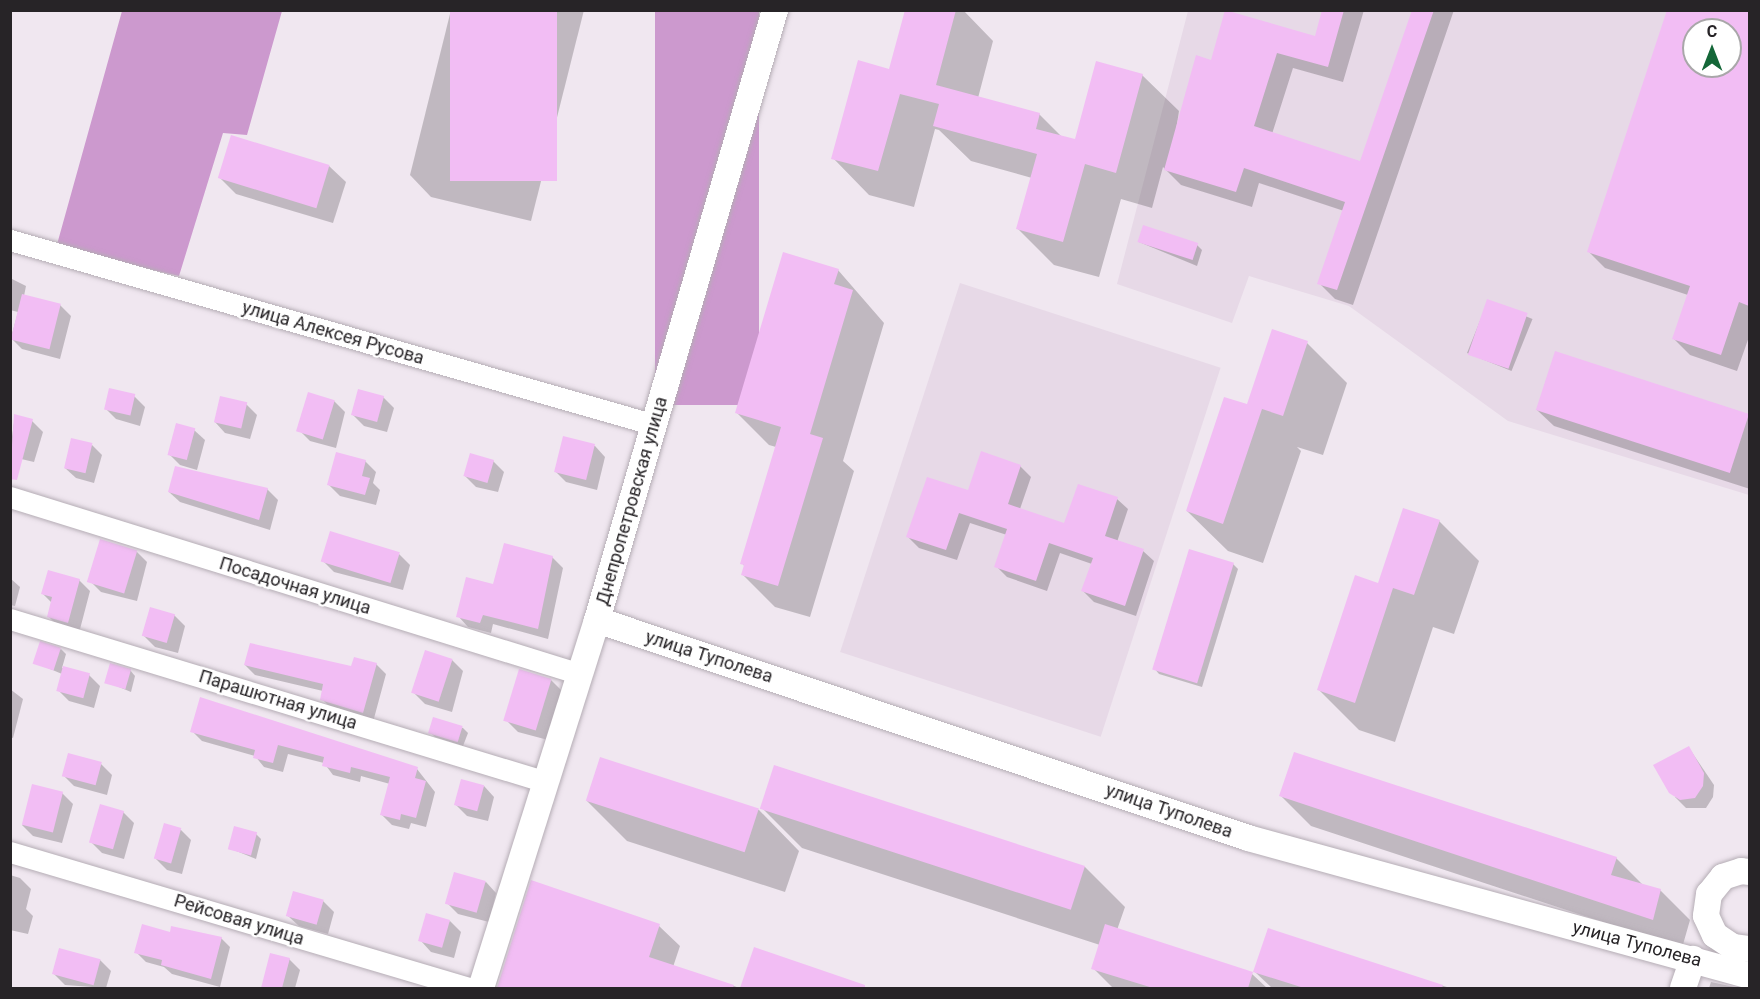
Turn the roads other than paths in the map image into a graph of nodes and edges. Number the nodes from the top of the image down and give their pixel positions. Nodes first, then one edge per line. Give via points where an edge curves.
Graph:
1 (775, 10) edge
2 (10, 240) edge
3 (655, 425) junction
4 (10, 497) edge
5 (10, 619) edge
6 (597, 620) junction
7 (580, 674) junction
8 (546, 782) junction
9 (10, 852) edge
10 (1749, 872) edge
11 (1741, 948) edge
12 (1693, 959) junction
13 (1749, 976) edge
14 (482, 987) edge
15 (1683, 988) edge

1 - 3 street, Днепропетровская улица
2 - 3 street, улица Алексея Русова
3 - 6 street, Днепропетровская улица
4 - 7 street, Посадочная улица
5 - 8 street, Парашютная улица
6 - 7 street, Днепропетровская улица
6 - 12 street, улица Туполева via 1248,838
7 - 8 street, Днепропетровская улица
8 - 14 street, Днепропетровская улица
9 - 14 street, Рейсовая улица
10 - 11 street via 1723,877 1709,894 1706,916 1715,936
11 - 12 street
12 - 13 street, улица Туполева
12 - 15 street

